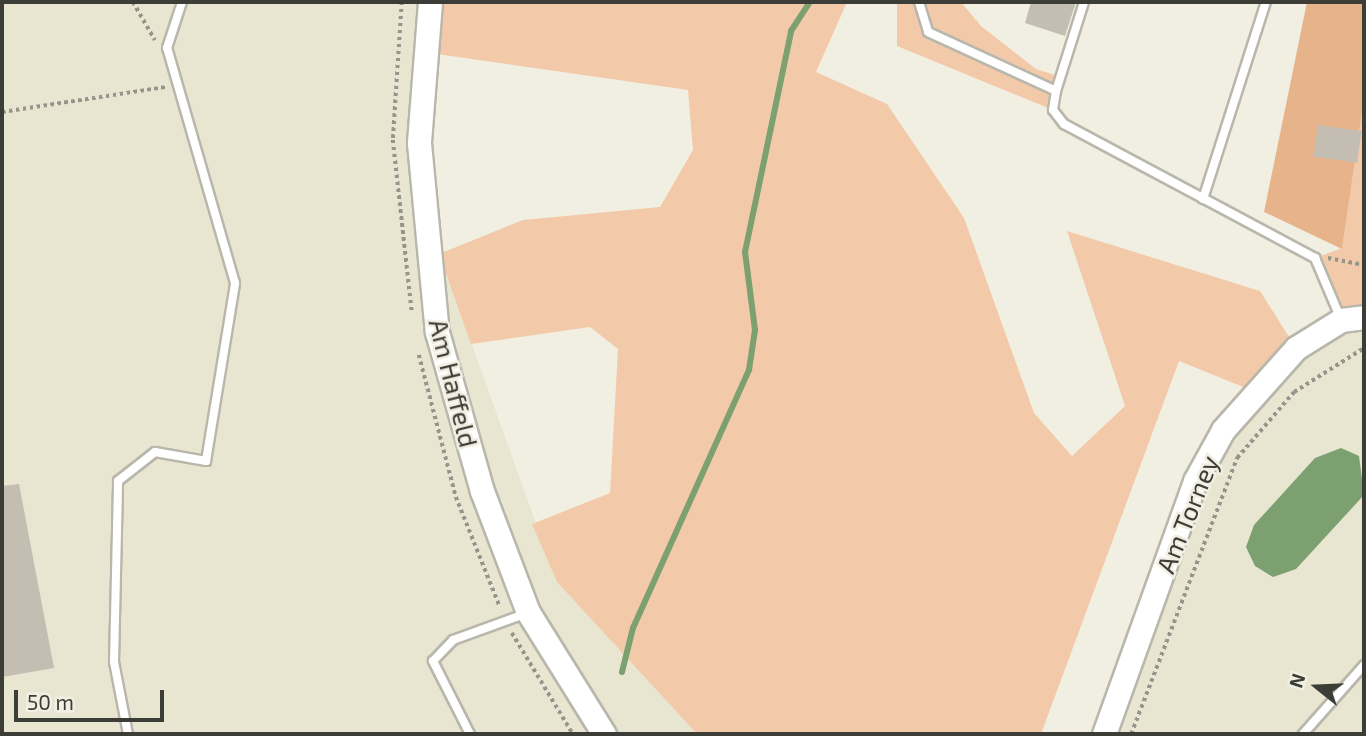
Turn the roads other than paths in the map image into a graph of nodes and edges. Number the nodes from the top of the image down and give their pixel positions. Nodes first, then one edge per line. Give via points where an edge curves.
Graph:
1 (182, 2) edge
2 (430, 2) edge
3 (919, 2) edge
4 (1084, 2) edge
5 (1266, 2) edge
6 (1056, 91) junction
7 (1203, 199) junction
8 (1364, 317) edge
9 (1341, 320) junction
10 (528, 612) junction
11 (1364, 665) edge
12 (128, 734) edge
13 (470, 734) edge
14 (604, 734) edge
15 (1104, 734) edge
16 (1303, 734) edge

1 - 12 lane via 167,48 235,283 206,460 155,452 118,481 114,662
2 - 10 street, Am Haffeld via 419,143 437,332 482,491
3 - 6 lane via 928,32
4 - 6 lane
5 - 7 lane
6 - 7 lane via 1053,110 1064,124
7 - 9 lane via 1315,258
8 - 9 street, Am Torney
9 - 15 street, Am Torney via 1296,348 1223,430 1195,481
10 - 13 lane via 453,640 433,661
10 - 14 street, Am Haffeld
11 - 16 lane

